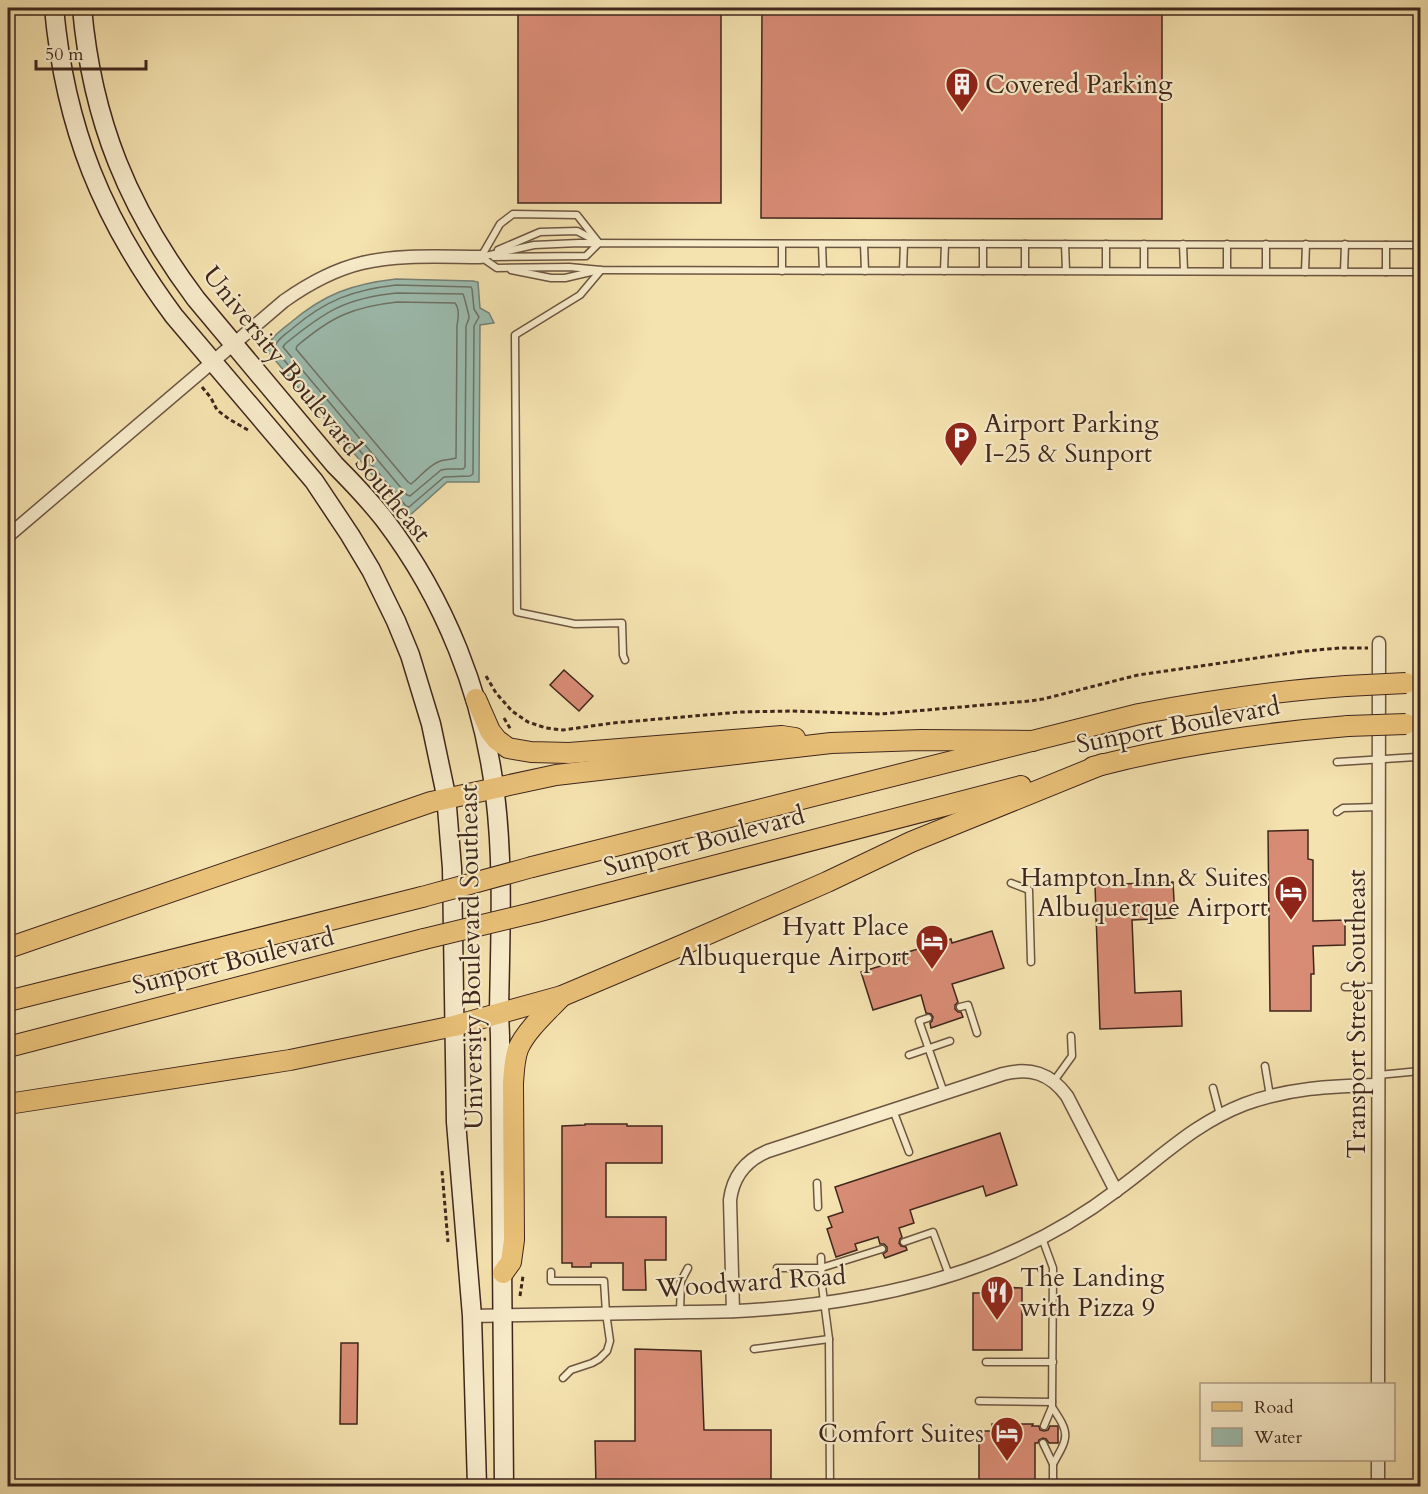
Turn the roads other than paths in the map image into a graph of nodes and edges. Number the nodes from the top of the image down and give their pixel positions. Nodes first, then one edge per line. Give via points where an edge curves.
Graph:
1 (54, 8) edge
2 (82, 8) edge
3 (600, 243) junction
4 (782, 244) junction
5 (822, 244) junction
6 (864, 244) junction
7 (904, 244) junction
8 (945, 244) junction
9 (983, 244) junction
10 (1025, 244) junction
11 (1065, 244) junction
12 (1106, 244) junction
13 (1144, 244) junction
14 (1183, 244) junction
15 (1227, 244) junction
16 (1266, 244) junction
17 (1306, 244) junction
18 (1345, 244) junction
19 (1386, 245) junction
20 (1420, 245) edge
21 (481, 257) junction
22 (497, 268) junction
23 (601, 270) junction
24 (782, 270) junction
25 (823, 270) junction
26 (865, 271) junction
27 (903, 271) junction
28 (944, 271) junction
29 (983, 271) junction
30 (1025, 271) junction
31 (1066, 271) junction
32 (1106, 271) junction
33 (1144, 271) junction
34 (1184, 271) junction
35 (1227, 272) junction
36 (1266, 272) junction
37 (1305, 272) junction
38 (1344, 272) junction
39 (1386, 272) junction
40 (1420, 272) edge
41 (233, 344) junction
42 (212, 361) junction
43 (8, 536) edge
44 (1379, 645) road end
45 (625, 660) dead end
46 (1413, 683) edge
47 (476, 699) junction
48 (1413, 724) edge
49 (1034, 741) junction
50 (831, 742) junction
51 (1416, 757) dead end
52 (1379, 759) junction
53 (1337, 762) dead end
54 (1103, 764) junction
55 (494, 789) junction
56 (446, 798) junction
57 (1379, 807) junction
58 (1337, 812) dead end
59 (1011, 883) dead end
60 (8, 948) edge
61 (1031, 962) dead end
62 (1345, 987) dead end
63 (1379, 987) junction
64 (562, 996) junction
65 (8, 1001) edge
66 (960, 1007) dead end
67 (499, 1013) junction
68 (928, 1018) dead end
69 (454, 1026) junction
70 (977, 1033) dead end
71 (1071, 1035) dead end
72 (951, 1041) dead end
73 (8, 1047) edge
74 (929, 1048) junction
75 (909, 1055) dead end
76 (1265, 1066) dead end
77 (1420, 1071) edge
78 (1378, 1080) junction
79 (1054, 1082) junction
80 (1213, 1088) dead end
81 (944, 1093) junction
82 (1270, 1096) junction
83 (8, 1104) edge
84 (893, 1110) junction
85 (1220, 1115) junction
86 (909, 1152) dead end
87 (817, 1183) dead end
88 (1116, 1191) junction
89 (818, 1207) dead end
90 (1042, 1238) junction
91 (904, 1242) dead end
92 (882, 1249) dead end
93 (820, 1257) dead end
94 (688, 1268) dead end
95 (777, 1268) dead end
96 (821, 1268) junction
97 (551, 1272) dead end
98 (503, 1273) junction
99 (949, 1275) junction
100 (825, 1303) junction
101 (733, 1311) junction
102 (680, 1312) junction
103 (606, 1313) junction
104 (503, 1315) junction
105 (472, 1316) junction
106 (829, 1339) junction
107 (754, 1349) dead end
108 (986, 1362) dead end
109 (1053, 1362) junction
110 (562, 1378) dead end
111 (1378, 1383) edge
112 (979, 1401) dead end
113 (1052, 1405) junction
114 (1044, 1426) dead end
115 (1043, 1443) dead end
116 (1378, 1461) edge
117 (1053, 1464) junction
118 (477, 1486) edge
119 (504, 1486) edge
120 (830, 1486) edge
121 (1053, 1486) edge
122 (1378, 1486) edge

1 - 42 main road, University Boulevard Southeast via 68,101 100,193 133,257 174,316
2 - 41 main road, University Boulevard Southeast via 95,94 125,182 156,243
3 - 4 lane
3 - 21 lane via 534,245
3 - 21 lane via 586,256
3 - 21 lane via 577,231 540,232
3 - 21 lane via 577,215 513,214 500,224
4 - 5 lane
4 - 24 lane
5 - 6 lane
5 - 25 lane
6 - 7 lane
6 - 26 lane
7 - 8 lane
7 - 27 lane
8 - 9 lane
8 - 28 lane
9 - 10 lane
9 - 29 lane
10 - 11 lane
10 - 30 lane
11 - 12 lane
11 - 31 lane
12 - 13 lane
12 - 32 lane
13 - 14 lane
13 - 33 lane
14 - 15 lane
14 - 34 lane
15 - 16 lane
15 - 35 lane
16 - 17 lane
16 - 36 lane
17 - 18 lane
17 - 37 lane
18 - 19 lane
18 - 38 lane
19 - 20 lane
19 - 39 lane
21 - 22 lane
21 - 41 street via 393,258 341,269 293,294
22 - 23 lane
22 - 23 lane via 551,278
23 - 24 lane
23 - 45 lane via 580,295 515,335 517,612 575,624 622,623
24 - 25 lane
25 - 26 lane
26 - 27 lane
27 - 28 lane
28 - 29 lane
29 - 30 lane
30 - 31 lane
31 - 32 lane
32 - 33 lane
33 - 34 lane
34 - 35 lane
35 - 36 lane
36 - 37 lane
37 - 38 lane
38 - 39 lane
39 - 40 lane
41 - 42 street
41 - 47 main road, University Boulevard Southeast via 403,545 438,605
42 - 43 street
42 - 56 main road, University Boulevard Southeast via 314,482 371,570 396,621 421,689
44 - 52 street, Transport Street Southeast
46 - 49 main road, Sunport Boulevard, bridge via 1276,692 1184,705
47 - 50 main road via 497,740 507,748 531,752 569,753 782,736
47 - 55 main road, University Boulevard Southeast
48 - 54 main road, Sunport Boulevard, bridge via 1294,731 1217,741
49 - 50 main road
49 - 65 main road, Sunport Boulevard, bridge
50 - 55 main road via 555,775
51 - 52 lane
52 - 53 lane
52 - 57 street, Transport Street Southeast
54 - 64 main road via 911,842
54 - 73 main road, Sunport Boulevard, bridge
55 - 56 main road
55 - 67 main road, University Boulevard Southeast via 500,862
56 - 60 main road
56 - 69 main road, University Boulevard Southeast via 452,868
57 - 58 lane via 1343,808
57 - 63 street, Transport Street Southeast
59 - 61 lane via 1029,890
62 - 63 lane
63 - 78 street, Transport Street Southeast
64 - 67 main road
64 - 98 main road via 526,1036 515,1059 514,1240 510,1262
66 - 70 lane via 968,1005
67 - 69 main road
67 - 98 main road, University Boulevard Southeast
68 - 74 lane via 919,1021
69 - 83 main road via 290,1060
69 - 105 main road, University Boulevard Southeast via 456,1122
71 - 79 lane via 1072,1056
72 - 74 lane
74 - 75 lane
74 - 81 lane
76 - 82 lane
77 - 78 lane
78 - 82 street, Woodward Road
78 - 111 street, Transport Street Southeast
79 - 81 street via 1035,1073 1013,1071
79 - 88 street via 1067,1096
80 - 85 lane
81 - 84 street
82 - 85 street, Woodward Road
84 - 86 lane
84 - 101 street via 768,1150 744,1166 734,1182 730,1200
85 - 88 street, Woodward Road via 1178,1141
87 - 89 lane
88 - 90 street, Woodward Road
90 - 99 street, Woodward Road
90 - 109 lane via 1053,1268
91 - 99 lane via 933,1232
92 - 96 lane
93 - 96 lane
94 - 102 lane via 681,1281
95 - 96 lane
96 - 100 lane
97 - 103 lane via 551,1281 604,1281
98 - 104 main road, University Boulevard Southeast
99 - 100 street, Woodward Road
100 - 101 street, Woodward Road
100 - 106 lane
101 - 102 street, Woodward Road
102 - 103 street, Woodward Road
103 - 104 street, Woodward Road
103 - 110 lane via 607,1351
104 - 105 street, Woodward Road
104 - 119 main road, University Boulevard Southeast
105 - 118 main road, University Boulevard Southeast
106 - 107 lane
106 - 120 lane
108 - 109 lane
109 - 113 lane
112 - 113 lane
113 - 114 lane
113 - 117 lane via 1065,1426 1064,1444
115 - 117 lane
116 - 122 street
117 - 121 lane

